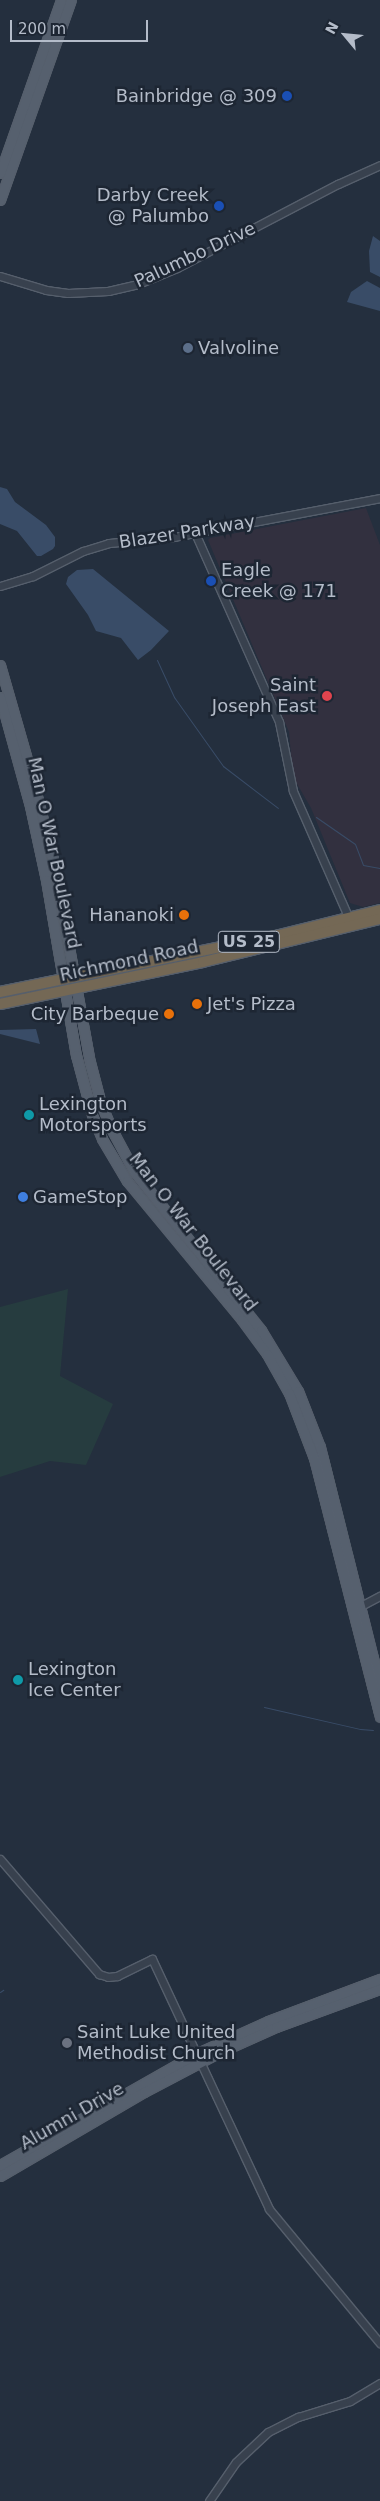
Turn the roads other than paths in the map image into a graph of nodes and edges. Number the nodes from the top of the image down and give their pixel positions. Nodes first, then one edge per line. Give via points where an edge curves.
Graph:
1 (61, 0) edge
2 (71, 0) edge
3 (380, 165) edge
4 (0, 173) edge
5 (0, 200) edge
6 (0, 276) edge
7 (380, 498) edge
8 (195, 533) junction
9 (0, 586) edge
10 (0, 665) edge
11 (0, 697) edge
12 (380, 910) edge
13 (380, 919) edge
14 (351, 922) junction
15 (74, 977) junction
16 (63, 979) junction
17 (77, 988) junction
18 (65, 991) junction
19 (0, 992) edge
20 (0, 1004) edge
21 (380, 1596) edge
22 (361, 1606) junction
23 (352, 1611) junction
24 (380, 1686) edge
25 (380, 1718) edge
26 (0, 1859) edge
27 (380, 1979) edge
28 (380, 1989) edge
29 (197, 2058) junction
30 (0, 2165) edge
31 (0, 2176) edge
32 (380, 2343) edge
33 (380, 2383) edge
34 (209, 2501) edge

1 - 4 main road
2 - 5 main road
3 - 6 street, Palumbo Drive via 177,268 138,284 108,291 74,293 46,290
7 - 8 street, Blazer Parkway
8 - 9 street, Blazer Parkway via 99,546 33,576
8 - 14 street via 280,722 291,784
10 - 15 main road, Man O War Boulevard via 51,849
11 - 16 main road, Man O War Boulevard via 30,806
12 - 14 highway, Richmond Road / US 25
13 - 14 highway, Richmond Road / US 25
14 - 15 highway, Richmond Road / US 25
14 - 17 highway, Richmond Road / US 25 via 203,962
15 - 16 highway, Richmond Road / US 25
15 - 17 main road, Man O War Boulevard
16 - 18 main road, Man O War Boulevard
16 - 19 highway, Richmond Road / US 25
17 - 18 highway, Richmond Road / US 25
17 - 22 main road, Man O War Boulevard via 94,1083 126,1158 158,1204 261,1330 298,1390 320,1447
18 - 20 highway, Richmond Road / US 25
18 - 23 main road, Man O War Boulevard via 85,1092 107,1147 139,1196 253,1334 289,1393 313,1452
21 - 22 street
22 - 23 street
22 - 24 main road, Man O War Boulevard
23 - 25 main road, Man O War Boulevard
26 - 29 street via 99,1974 118,1976 152,1959
27 - 29 main road, Alumni Drive via 268,2021
28 - 29 main road, Alumni Drive
29 - 30 main road, Alumni Drive
29 - 31 main road, Alumni Drive
29 - 32 street via 269,2209
33 - 34 street via 350,2401 298,2417 268,2432 236,2462

